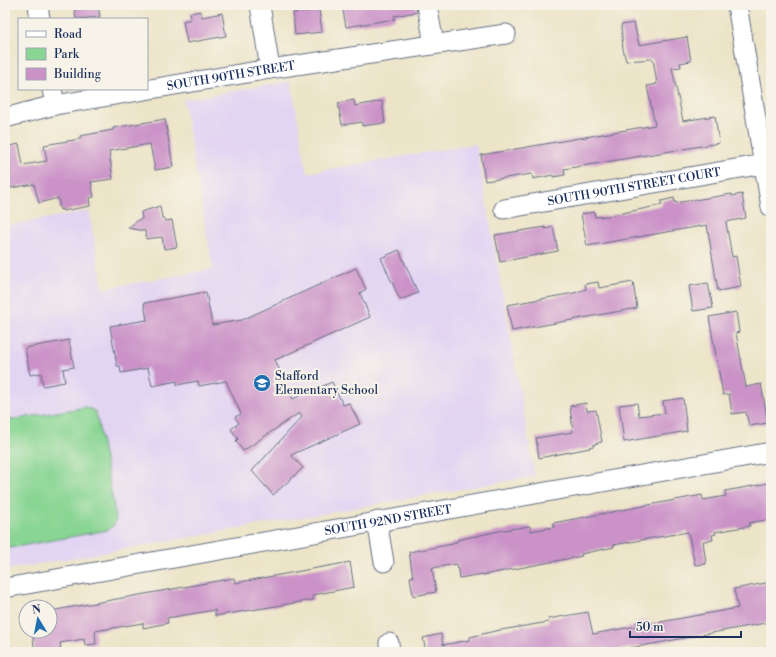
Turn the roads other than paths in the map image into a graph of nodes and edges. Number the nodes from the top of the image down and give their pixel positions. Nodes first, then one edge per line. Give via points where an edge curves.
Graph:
1 (38, 5) edge
2 (260, 5) edge
3 (427, 5) edge
4 (737, 5) edge
5 (40, 18) edge
6 (506, 34) dead end
7 (434, 44) junction
8 (270, 69) junction
9 (148, 85) edge
10 (108, 90) edge
11 (54, 97) edge
12 (5, 118) edge
13 (764, 164) junction
14 (771, 207) edge
15 (504, 209) dead end
16 (771, 452) edge
17 (377, 521) junction
18 (384, 562) dead end
19 (5, 588) edge

1 - 5 street
2 - 8 street
3 - 7 street
4 - 13 street
6 - 7 street, SOUTH 90TH STREET
7 - 8 street, SOUTH 90TH STREET
8 - 9 street, SOUTH 90TH STREET
10 - 11 street, SOUTH 90TH STREET
11 - 12 street, SOUTH 90TH STREET
13 - 14 street
13 - 15 street, SOUTH 90TH STREET COURT
16 - 17 street, SOUTH 92ND STREET
17 - 18 street
17 - 19 street, SOUTH 92ND STREET

